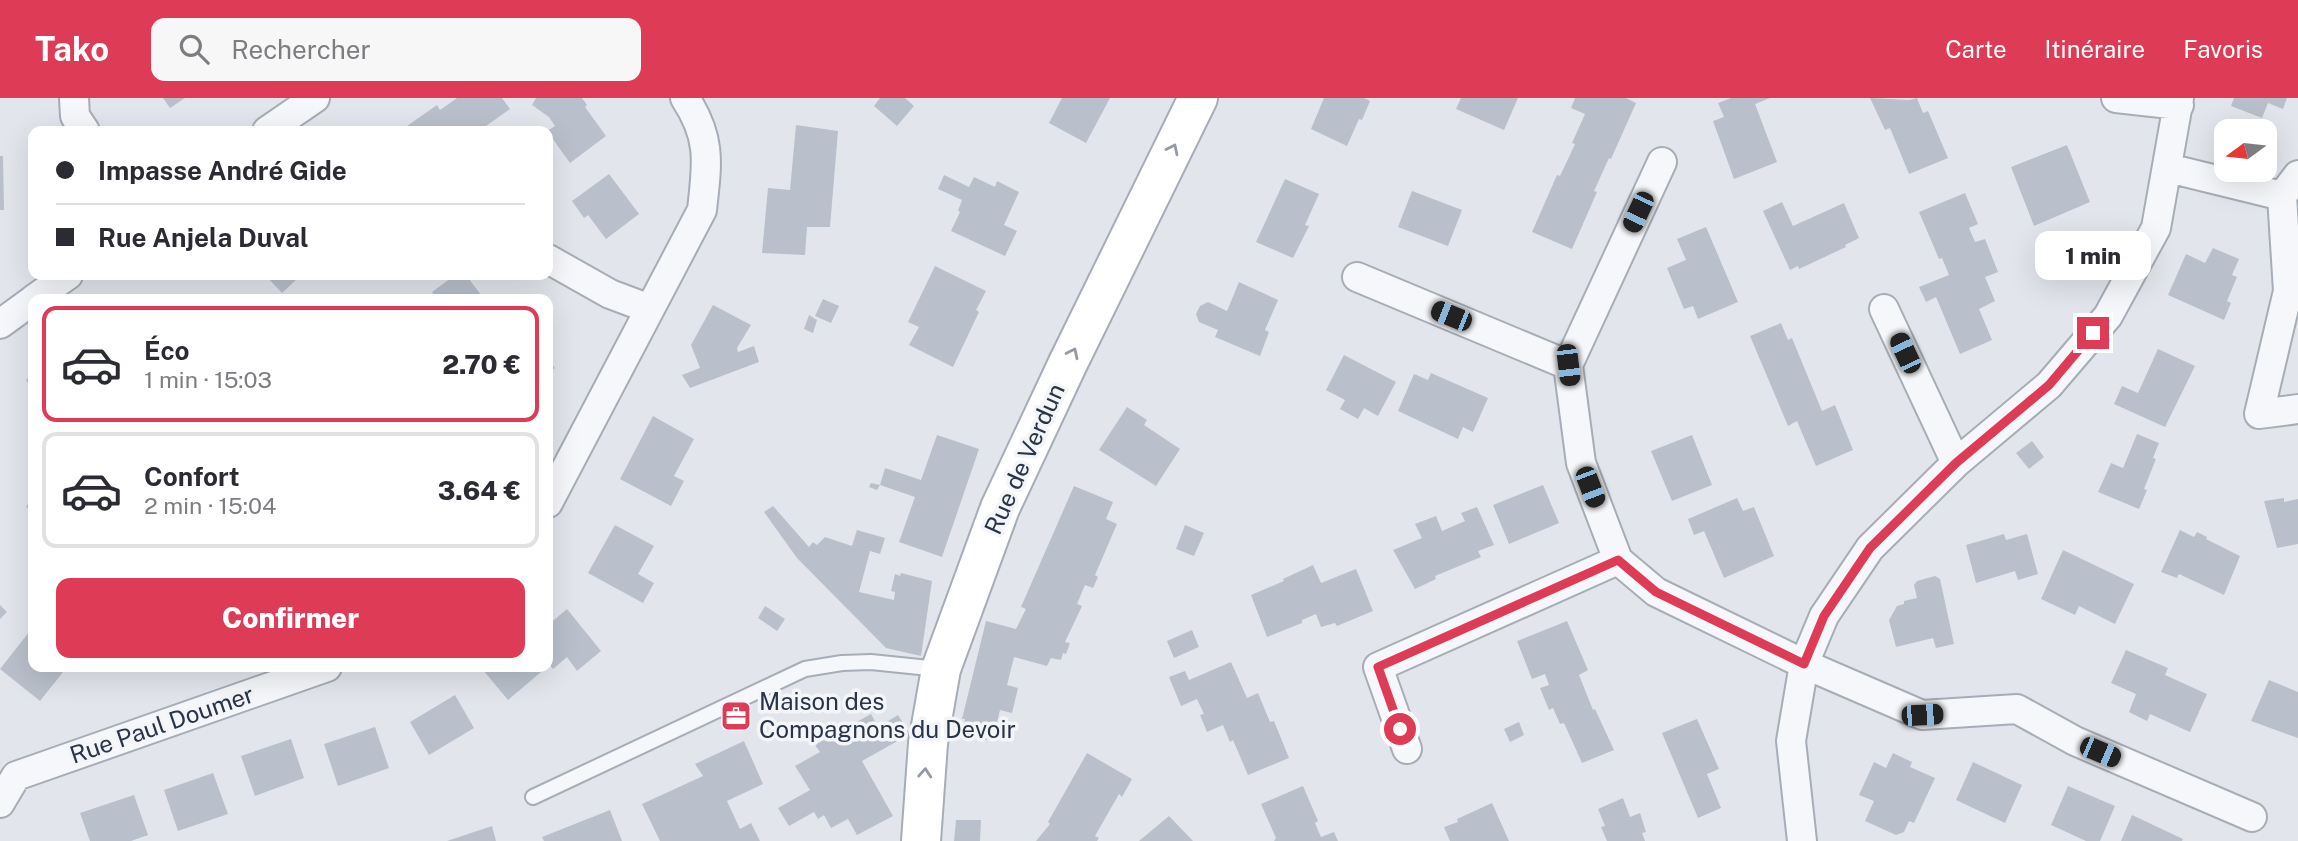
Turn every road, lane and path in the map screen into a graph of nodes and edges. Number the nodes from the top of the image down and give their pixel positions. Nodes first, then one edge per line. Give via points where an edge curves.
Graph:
1 (74, 98) edge
2 (315, 98) edge
3 (685, 98) edge
4 (1198, 98) edge
5 (2116, 98) edge
6 (2179, 102) edge
7 (82, 126) edge
8 (274, 126) edge
9 (1662, 162) dead end
10 (2168, 167) junction
11 (2290, 186) edge
12 (553, 263) edge
13 (1357, 277) dead end
14 (61, 280) edge
15 (42, 294) edge
16 (28, 304) edge
17 (650, 309) junction
18 (1884, 309) dead end
19 (0, 324) edge
20 (1568, 365) junction
21 (2298, 409) edge
22 (1956, 463) junction
23 (553, 493) edge
24 (1618, 560) junction
25 (1804, 664) junction
26 (941, 669) junction
27 (305, 672) edge
28 (1407, 749) dead end
29 (8, 767) edge
30 (533, 797) dead end
31 (0, 803) edge
32 (2252, 817) dead end
33 (921, 841) edge
34 (1802, 841) edge

1 - 7 street via 75,116
2 - 8 street
3 - 17 street via 698,118 708,160 702,209
26 -> 4 street, Rue de Verdun via 1000,508
5 - 6 street
6 - 10 street
9 - 20 street
10 - 11 street
10 - 22 street via 2157,228 2108,316 2049,385
11 - 21 street via 2288,292 2259,415
12 - 17 street via 610,295
13 - 20 street
14 - 15 street
16 - 19 street
17 - 23 street
18 - 22 street
20 - 24 street via 1581,463
22 - 25 street via 1870,548 1824,616
24 - 25 street via 1656,592
24 - 28 street via 1378,667
25 - 32 street via 1922,715 2017,709 2075,741
25 - 34 street via 1791,741
26 - 30 lane via 871,662 805,668
33 -> 26 street, Rue de Verdun via 928,743
27 - 29 street, Rue Paul Doumer
29 - 31 street, Rue Paul Doumer

